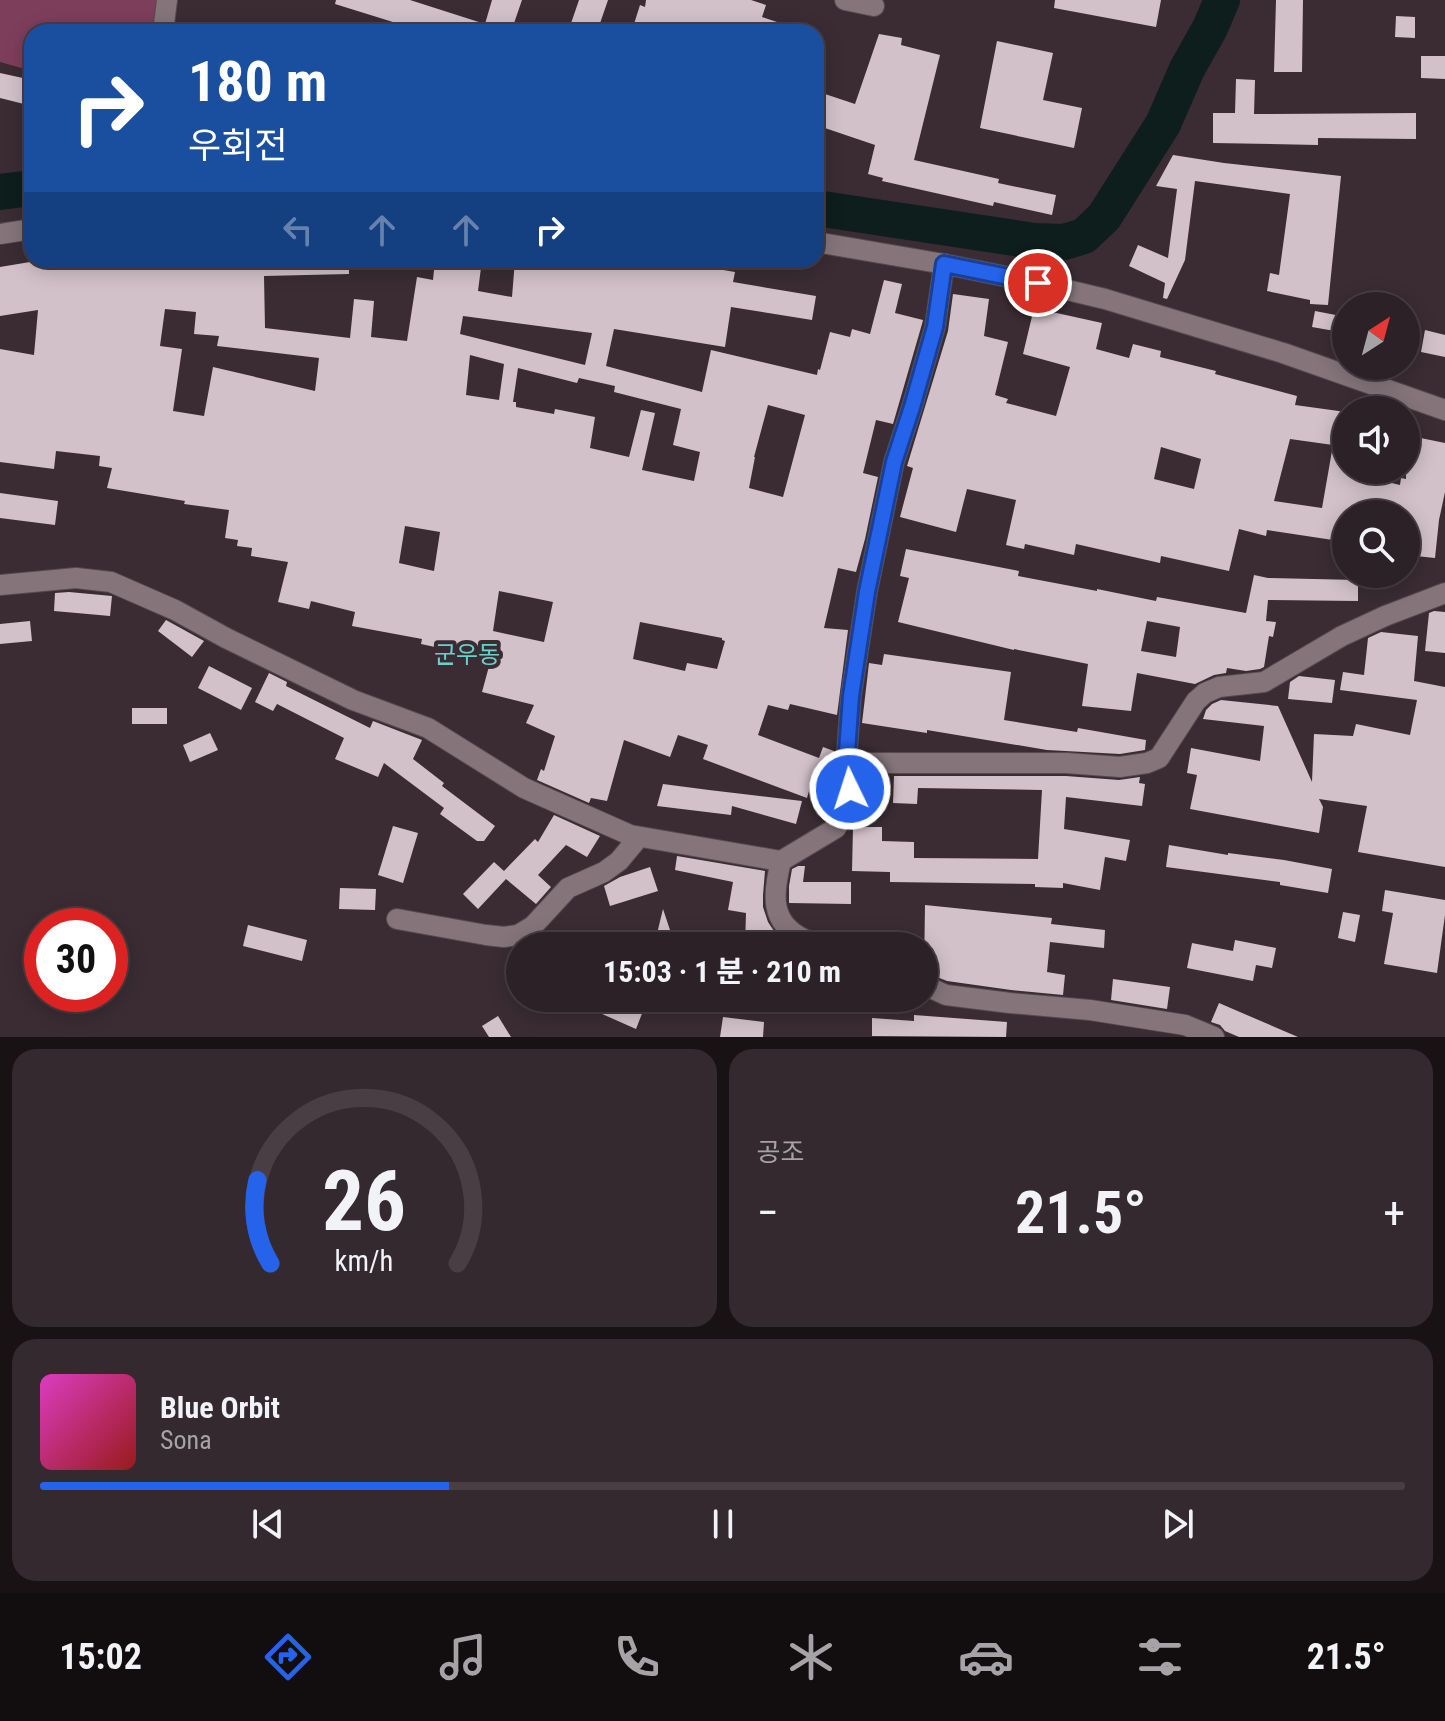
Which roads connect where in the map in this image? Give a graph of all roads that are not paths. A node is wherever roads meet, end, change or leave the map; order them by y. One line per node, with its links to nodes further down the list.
1 (167, 0): 4 (street)
2 (845, 0): 3 (street)
3 (874, 6)
4 (164, 24)
5 (24, 230): 6 (street)
6 (0, 234)
7 (824, 243): 8 (street)
8 (944, 264): 9 (street); 12 (street)
9 (1445, 410)
10 (0, 585): 13 (street)
11 (1445, 593): 12 (street)
12 (850, 763): 14 (street)
13 (639, 837): 14 (street); 15 (street)
14 (781, 861): 16 (street)
15 (397, 919)
16 (793, 932)
17 (938, 991): 18 (street)
18 (1214, 1037)

